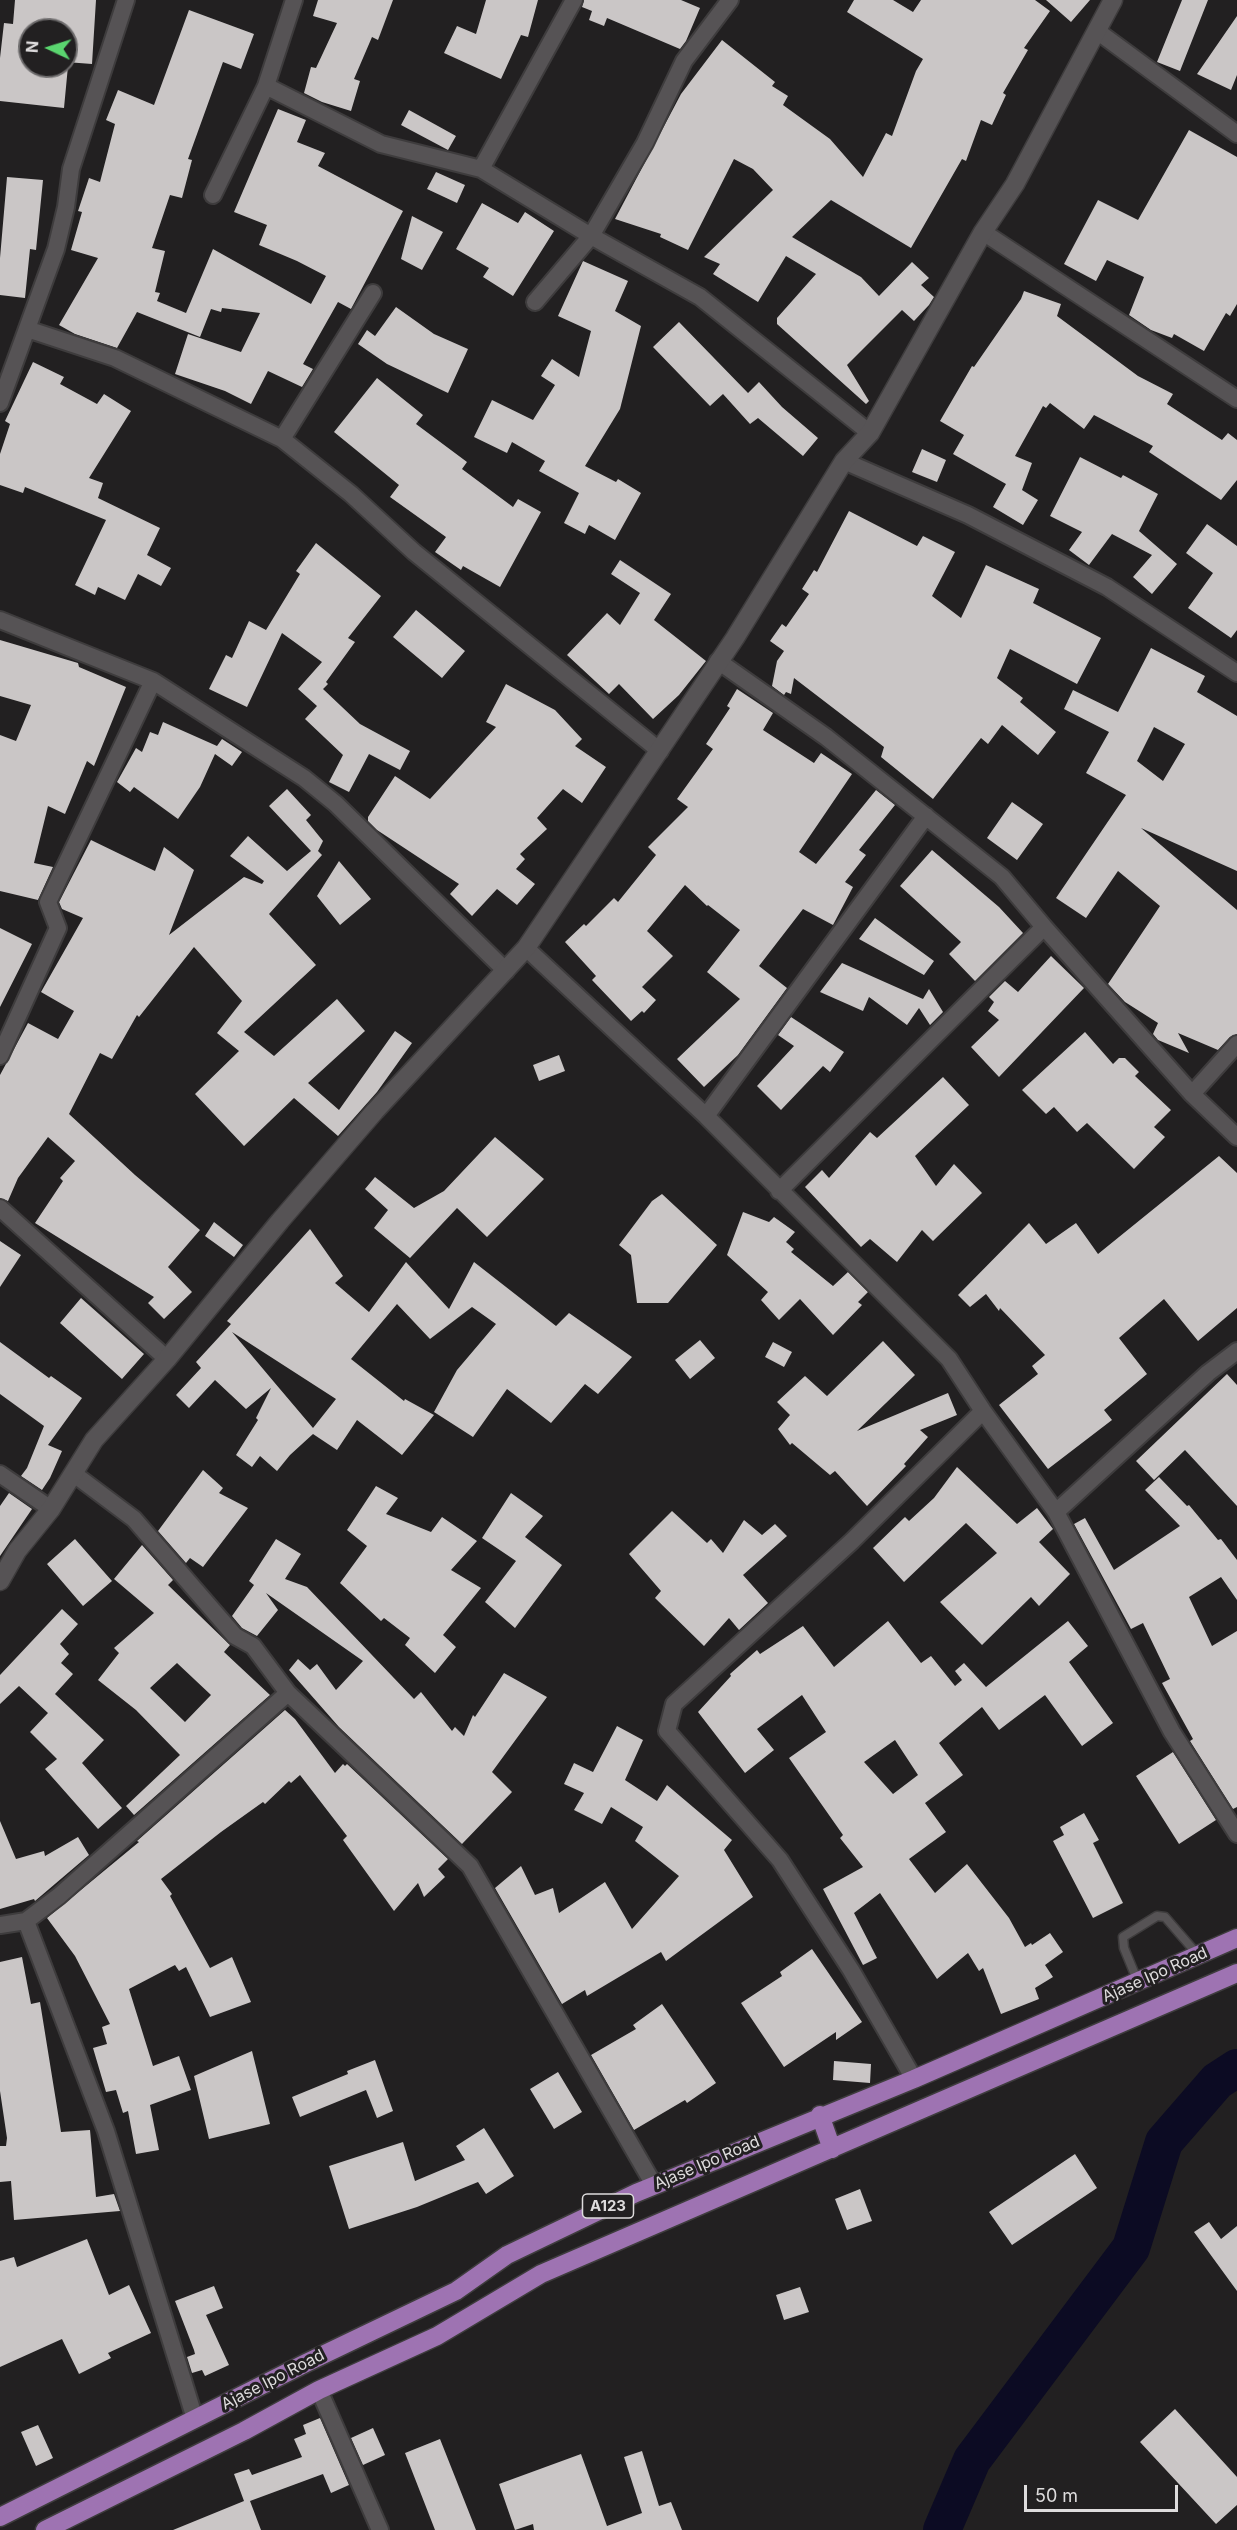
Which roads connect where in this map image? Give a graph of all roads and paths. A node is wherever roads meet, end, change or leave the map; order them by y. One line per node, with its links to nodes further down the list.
1 (126, 0): 15 (street)
2 (294, 0): 7 (street)
3 (573, 0): 9 (street)
4 (730, 0): 12 (street)
5 (1113, 0): 6 (street)
6 (1097, 31): 8 (street); 11 (street)
7 (266, 86): 9 (street); 10 (street)
8 (1237, 134)
9 (481, 169): 12 (street)
10 (213, 195)
11 (983, 232): 16 (street); 18 (street)
12 (591, 236): 14 (street); 18 (street)
13 (373, 293): 19 (street)
14 (535, 302)
15 (27, 328): 17 (street); 19 (street)
16 (1237, 399)
17 (0, 403)
18 (870, 433): 20 (street)
19 (282, 439): 25 (street)
20 (844, 461): 22 (street); 23 (street)
21 (0, 620): 24 (street)
22 (718, 661): 25 (street); 26 (street)
23 (1237, 673)
24 (153, 681): 29 (street); 31 (street)
25 (660, 751): 28 (street)
26 (926, 816): 27 (street); 33 (street)
27 (1044, 927): 32 (street); 35 (street)
28 (526, 948): 29 (street); 33 (street)
29 (506, 971): 38 (street)
30 (1237, 1044): 32 (street)
31 (0, 1056)
32 (1192, 1094): 34 (street)
33 (706, 1116): 35 (street)
34 (1237, 1137)
35 (779, 1191): 39 (street)
36 (0, 1208): 38 (street)
37 (1237, 1351): 43 (street)
38 (167, 1359): 41 (street)
39 (982, 1411): 43 (street); 53 (street)
40 (0, 1474): 42 (street)
41 (74, 1474): 42 (street); 45 (street)
42 (51, 1509): 44 (street)
43 (1056, 1512): 46 (street)
44 (0, 1581)
45 (288, 1693): 47 (street); 56 (street)
46 (1237, 1834)
47 (26, 1921): 48 (street); 58 (street)
48 (0, 1925)
49 (1237, 1938): 50 (highway, Ajase Ipo Road / A123)
50 (1199, 1956): 52 (highway, Ajase Ipo Road / A123); 52 (lane)
51 (1237, 1973): 55 (highway, Ajase Ipo Road / A123)
52 (1138, 1982): 53 (highway, Ajase Ipo Road / A123)
53 (914, 2079): 54 (highway, Ajase Ipo Road / A123)
54 (820, 2115): 55 (highway); 56 (highway, Ajase Ipo Road / A123)
55 (832, 2149): 57 (highway, Ajase Ipo Road / A123)
56 (654, 2185): 58 (highway, Ajase Ipo Road / A123)
57 (319, 2390): 60 (highway, Ajase Ipo Road / A123); 61 (street)
58 (195, 2420): 59 (highway, Ajase Ipo Road / A123)
59 (0, 2517)
60 (45, 2530)
61 (380, 2530)

